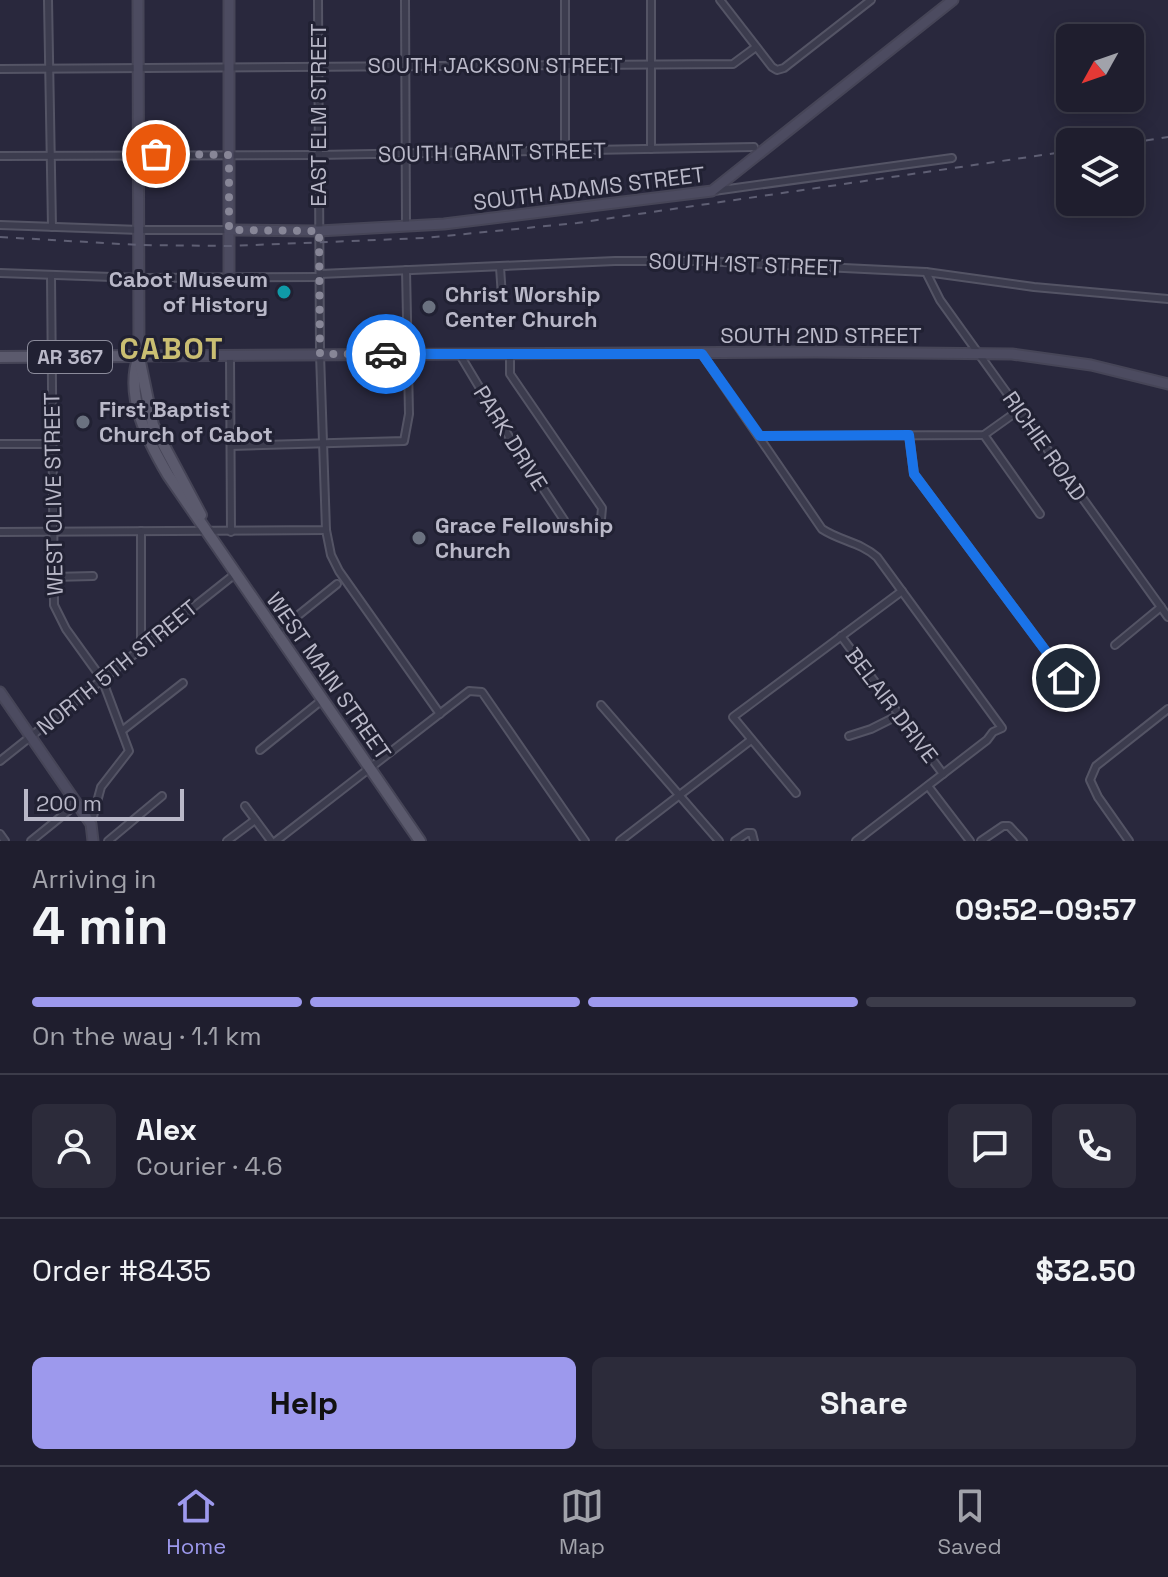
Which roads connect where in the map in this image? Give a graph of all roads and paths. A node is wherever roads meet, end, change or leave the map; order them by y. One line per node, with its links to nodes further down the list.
1 (48, 0): 18 (street)
2 (138, 0): 19 (main road)
3 (229, 0): 15 (main road)
4 (318, 0): 16 (street, EAST ELM STREET)
5 (405, 0): 17 (street)
6 (565, 0): 13 (street)
7 (651, 0): 14 (street)
8 (733, 0): 11 (street)
9 (871, 0): 12 (street)
10 (953, 0): 31 (main road)
11 (722, 3): 12 (street)
12 (756, 47): 14 (street, SOUTH JACKSON STREET)
13 (565, 64): 14 (street, SOUTH JACKSON STREET); 17 (street, SOUTH JACKSON STREET); 23 (street)
14 (651, 64): 22 (street)
15 (228, 66): 16 (street, SOUTH JACKSON STREET); 19 (street, SOUTH JACKSON STREET); 27 (main road)
16 (317, 66): 17 (street, SOUTH JACKSON STREET); 28 (street, EAST ELM STREET)
17 (406, 66): 24 (street)
18 (50, 68): 19 (street, SOUTH JACKSON STREET); 20 (street, SOUTH JACKSON STREET); 26 (street)
19 (139, 68): 25 (main road)
20 (0, 69)
21 (754, 147): 22 (street, SOUTH GRANT STREET)
22 (651, 149): 23 (street, SOUTH GRANT STREET)
23 (565, 150): 24 (street, SOUTH GRANT STREET)
24 (407, 153): 28 (street, SOUTH GRANT STREET); 33 (street)
25 (138, 154): 26 (street, SOUTH GRANT STREET); 27 (street, SOUTH GRANT STREET); 35 (main road)
26 (51, 155): 29 (street, SOUTH GRANT STREET); 34 (street)
27 (229, 155): 28 (street, SOUTH GRANT STREET); 36 (main road)
28 (318, 155): 37 (street, EAST ELM STREET)
29 (0, 156)
30 (952, 158): 31 (street, SOUTH ADAMS STREET)
31 (712, 191): 33 (main road, SOUTH ADAMS STREET)
32 (0, 225): 34 (street)
33 (406, 226): 37 (main road, SOUTH ADAMS STREET)
34 (52, 227): 35 (street)
35 (140, 230): 36 (street); 45 (main road)
36 (229, 230): 37 (main road, SOUTH ADAMS STREET); 44 (main road)
37 (319, 231): 43 (street, EAST ELM STREET)
38 (500, 267): 39 (street, SOUTH 1ST STREET); 40 (street, SOUTH 1ST STREET); 46 (street)
39 (406, 270): 43 (street, SOUTH 1ST STREET); 52 (street)
40 (926, 272): 47 (street, SOUTH 1ST STREET); 48 (street, RICHIE ROAD)
41 (0, 273): 42 (street, SOUTH 1ST STREET)
42 (51, 276): 45 (street, SOUTH 1ST STREET); 57 (street, WEST OLIVE STREET)
43 (320, 276): 44 (street, SOUTH 1ST STREET); 50 (street, EAST ELM STREET)
44 (229, 277): 45 (street, SOUTH 1ST STREET)
45 (140, 278): 55 (main road)
46 (502, 297)
47 (1168, 299)
48 (979, 353): 51 (main road, SOUTH 2ND STREET / AR 367); 58 (main road, SOUTH 2ND STREET / AR 367); 59 (street, RICHIE ROAD)
49 (230, 354): 50 (main road, SOUTH 2ND STREET / AR 367); 55 (main road, AR 367); 66 (street)
50 (320, 354): 52 (main road, SOUTH 2ND STREET / AR 367); 63 (street, EAST ELM STREET)
51 (702, 354): 54 (main road, SOUTH 2ND STREET / AR 367); 62 (street)
52 (407, 355): 53 (main road, SOUTH 2ND STREET / AR 367); 63 (street)
53 (460, 355): 54 (main road, SOUTH 2ND STREET / AR 367); 69 (street, PARK DRIVE)
54 (510, 355): 68 (street)
55 (139, 356): 57 (main road, AR 367); 74 (main road, WEST MAIN STREET)
56 (0, 357): 57 (main road, AR 367)
57 (51, 357): 65 (street, WEST OLIVE STREET)
58 (1168, 384)
59 (1019, 410): 61 (street); 81 (street, RICHIE ROAD)
60 (909, 435): 61 (street); 62 (street); 87 (street)
61 (984, 435): 67 (street)
62 (760, 436): 80 (street)
63 (322, 443): 66 (street); 70 (street, EAST ELM STREET)
64 (0, 444): 65 (street)
65 (52, 444): 71 (street, WEST OLIVE STREET)
66 (231, 446): 75 (street)
67 (1040, 514)
68 (601, 519)
69 (564, 520)
70 (322, 530): 75 (street); 94 (street, EAST ELM STREET)
71 (53, 531): 72 (street); 73 (street); 78 (street, WEST OLIVE STREET)
72 (141, 531): 74 (street); 86 (street)
73 (0, 532)
74 (208, 532): 75 (street); 76 (main road, WEST MAIN STREET)
75 (231, 532)
76 (235, 574): 83 (main road, WEST MAIN STREET); 86 (street, NORTH 5TH STREET)
77 (93, 576): 78 (street)
78 (53, 577): 88 (street, WEST OLIVE STREET)
79 (337, 584): 83 (street)
80 (902, 591): 84 (street); 103 (street)
81 (1161, 607): 82 (street, RICHIE ROAD); 85 (street)
82 (1168, 617)
83 (275, 634): 91 (main road, WEST MAIN STREET)
84 (841, 636): 95 (street, BELAIR DRIVE); 99 (street)
85 (1115, 645)
86 (141, 649): 88 (street, NORTH 5TH STREET)
87 (1066, 678)
88 (102, 679): 96 (street, WEST OLIVE STREET); 98 (street, NORTH 5TH STREET)
89 (183, 683): 96 (street)
90 (0, 692): 98 (main road)
91 (322, 700): 100 (street); 102 (main road, WEST MAIN STREET)
92 (601, 705): 107 (street)
93 (1168, 709): 131 (street)
94 (440, 714): 102 (street); 121 (street)
95 (899, 715): 97 (street); 103 (street, BELAIR DRIVE)
96 (123, 730): 111 (street)
97 (849, 736)
98 (31, 737): 101 (street, NORTH 5TH STREET); 108 (main road)
99 (751, 740): 105 (street); 107 (street)
100 (260, 750)
101 (0, 761)
102 (370, 769): 114 (main road, WEST MAIN STREET); 120 (street)
103 (943, 774): 104 (street)
104 (928, 786): 127 (street); 128 (street, BELAIR DRIVE)
105 (796, 793)
106 (162, 796): 118 (street)
107 (679, 796): 113 (street); 124 (street)
108 (78, 803): 111 (main road); 116 (street)
109 (245, 806): 110 (street)
110 (255, 820): 119 (street); 120 (street)
111 (91, 824): 117 (main road)
112 (0, 834): 115 (street)
113 (629, 834): 122 (street); 123 (street)
114 (416, 840)
115 (5, 841)
116 (31, 841)
117 (93, 841)
118 (108, 841)
119 (227, 841)
120 (273, 841)
121 (585, 841)
122 (620, 841)
123 (635, 841)
124 (719, 841)
125 (735, 841): 126 (street)
126 (754, 841)
127 (856, 841)
128 (970, 841)
129 (981, 841): 130 (street)
130 (1023, 841)
131 (1129, 841)

